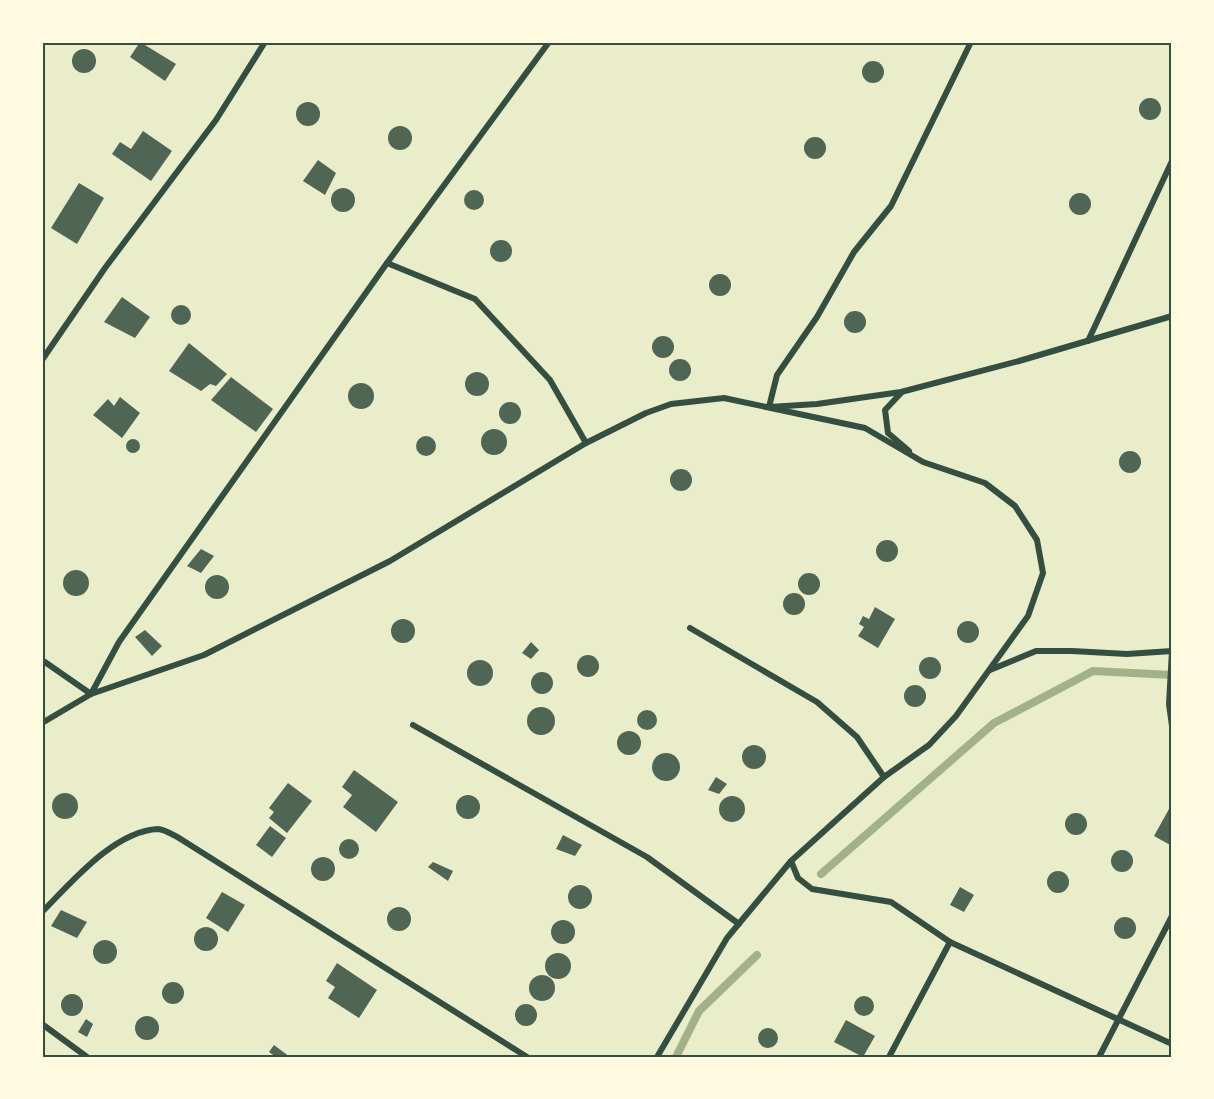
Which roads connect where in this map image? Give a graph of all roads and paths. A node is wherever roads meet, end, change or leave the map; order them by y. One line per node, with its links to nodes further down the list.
1 (265, 42): 8 (street)
2 (549, 42): 5 (street)
3 (971, 42): 10 (street)
4 (1172, 161): 7 (street)
5 (387, 263): 11 (street); 17 (street)
6 (1172, 316): 7 (street)
7 (1088, 341): 9 (street)
8 (42, 360)
9 (901, 392): 10 (street); 12 (street)
10 (770, 407): 11 (street); 12 (street)
11 (586, 443): 17 (street)
12 (922, 462): 16 (street)
13 (690, 628): 21 (street)
14 (1172, 651): 16 (street); 20 (street)
15 (42, 660): 17 (street)
16 (989, 670): 21 (street)
17 (91, 694): 18 (street)
18 (42, 723)
19 (413, 724): 25 (street)
20 (1172, 726)
21 (884, 777): 22 (street)
22 (791, 861): 25 (street); 26 (street)
23 (42, 912): 31 (street)
24 (1172, 916): 27 (street)
25 (739, 924): 32 (street)
26 (950, 942): 27 (street); 33 (street)
27 (1119, 1018): 29 (street); 34 (street)
28 (42, 1024): 30 (street)
29 (1172, 1044)
30 (87, 1057)
31 (527, 1057)
32 (657, 1057)
33 (889, 1057)
34 (1099, 1057)

